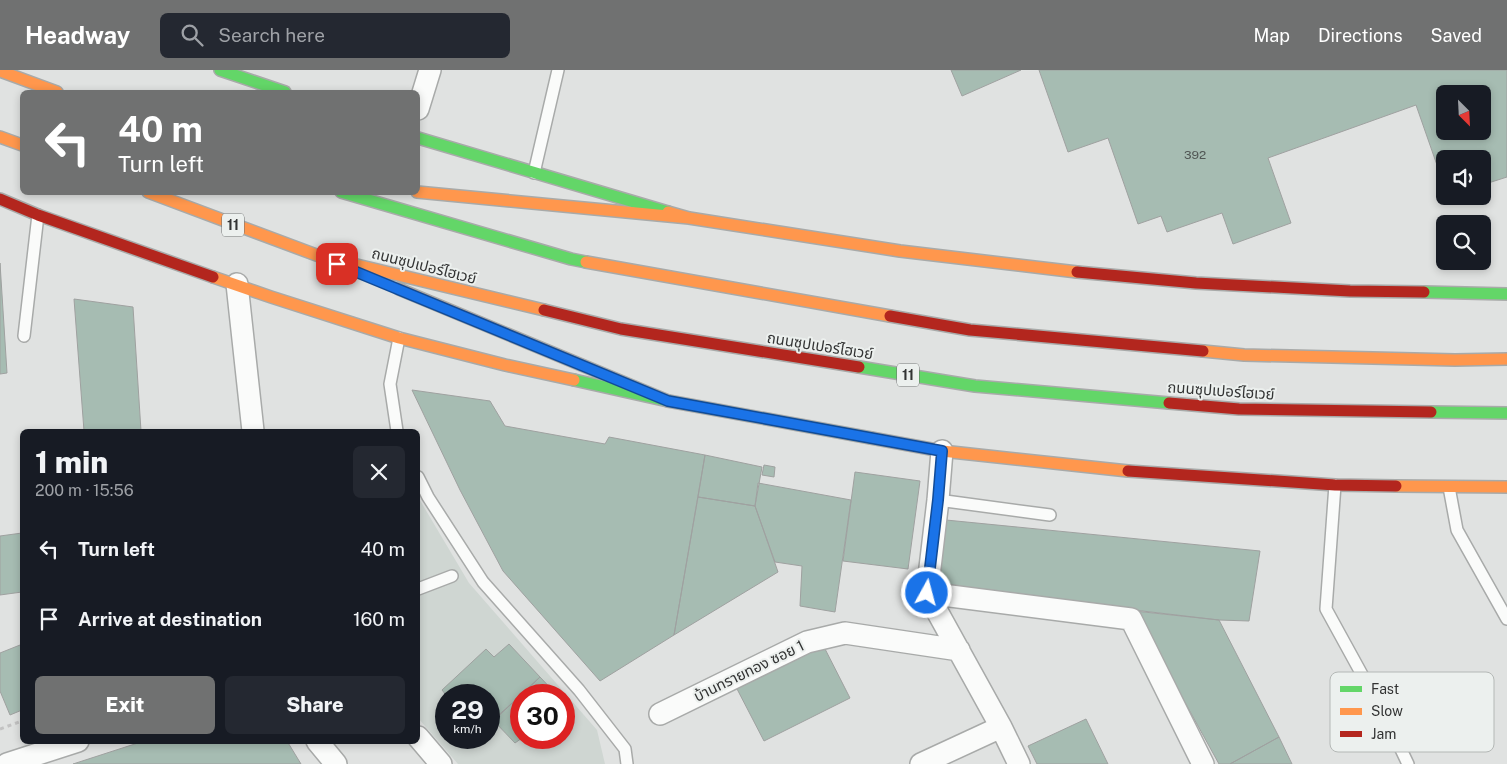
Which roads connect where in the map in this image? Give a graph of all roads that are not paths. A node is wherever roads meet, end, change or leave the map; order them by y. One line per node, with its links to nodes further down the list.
1 (220, 70): 6 (main road)
2 (430, 70): 7 (street)
3 (558, 70): 11 (lane)
4 (0, 71): 5 (main road)
5 (52, 90)
6 (279, 90)
7 (420, 103)
8 (0, 137): 10 (main road)
9 (420, 139): 11 (main road)
10 (20, 144)
11 (534, 173): 17 (main road)
12 (420, 192): 17 (main road)
13 (156, 195): 18 (main road, ถนนซุปเปอร์ไฮเวย์ / 11)
14 (350, 195): 23 (main road)
15 (0, 200): 16 (main road)
16 (38, 215): 19 (main road); 21 (lane)
17 (689, 218): 20 (main road)
18 (319, 256): 24 (main road); 25 (main road, ถนนซุปเปอร์ไฮเวย์ / 11)
19 (237, 284): 22 (main road); 26 (street)
20 (1507, 294)
21 (24, 336)
22 (399, 338): 24 (main road); 27 (lane)
23 (1507, 359)
24 (668, 401): 28 (main road)
25 (1507, 413)
26 (253, 429)
27 (397, 429)
28 (942, 451): 30 (main road); 33 (street)
29 (420, 482): 50 (lane)
30 (1335, 485): 31 (main road); 40 (lane)
31 (1448, 487): 32 (main road); 38 (lane)
32 (1507, 487)
33 (938, 500): 34 (lane); 37 (street)
34 (1050, 515)
35 (452, 576): 36 (lane)
36 (420, 588)
37 (927, 593): 39 (street); 53 (street)
38 (1507, 619)
39 (959, 650): 41 (street, บ้านทรายทอง ซอย 1); 42 (street)
40 (1361, 672)
41 (660, 714)
42 (1001, 727): 51 (street); 52 (street)
43 (420, 740): 47 (street)
44 (69, 744): 48 (street)
45 (319, 744): 49 (street)
46 (1402, 752): 54 (lane)
47 (435, 762)
48 (7, 764)
49 (336, 764)
50 (627, 764)
51 (921, 764)
52 (1019, 764)
53 (1203, 764)
54 (1408, 764)

